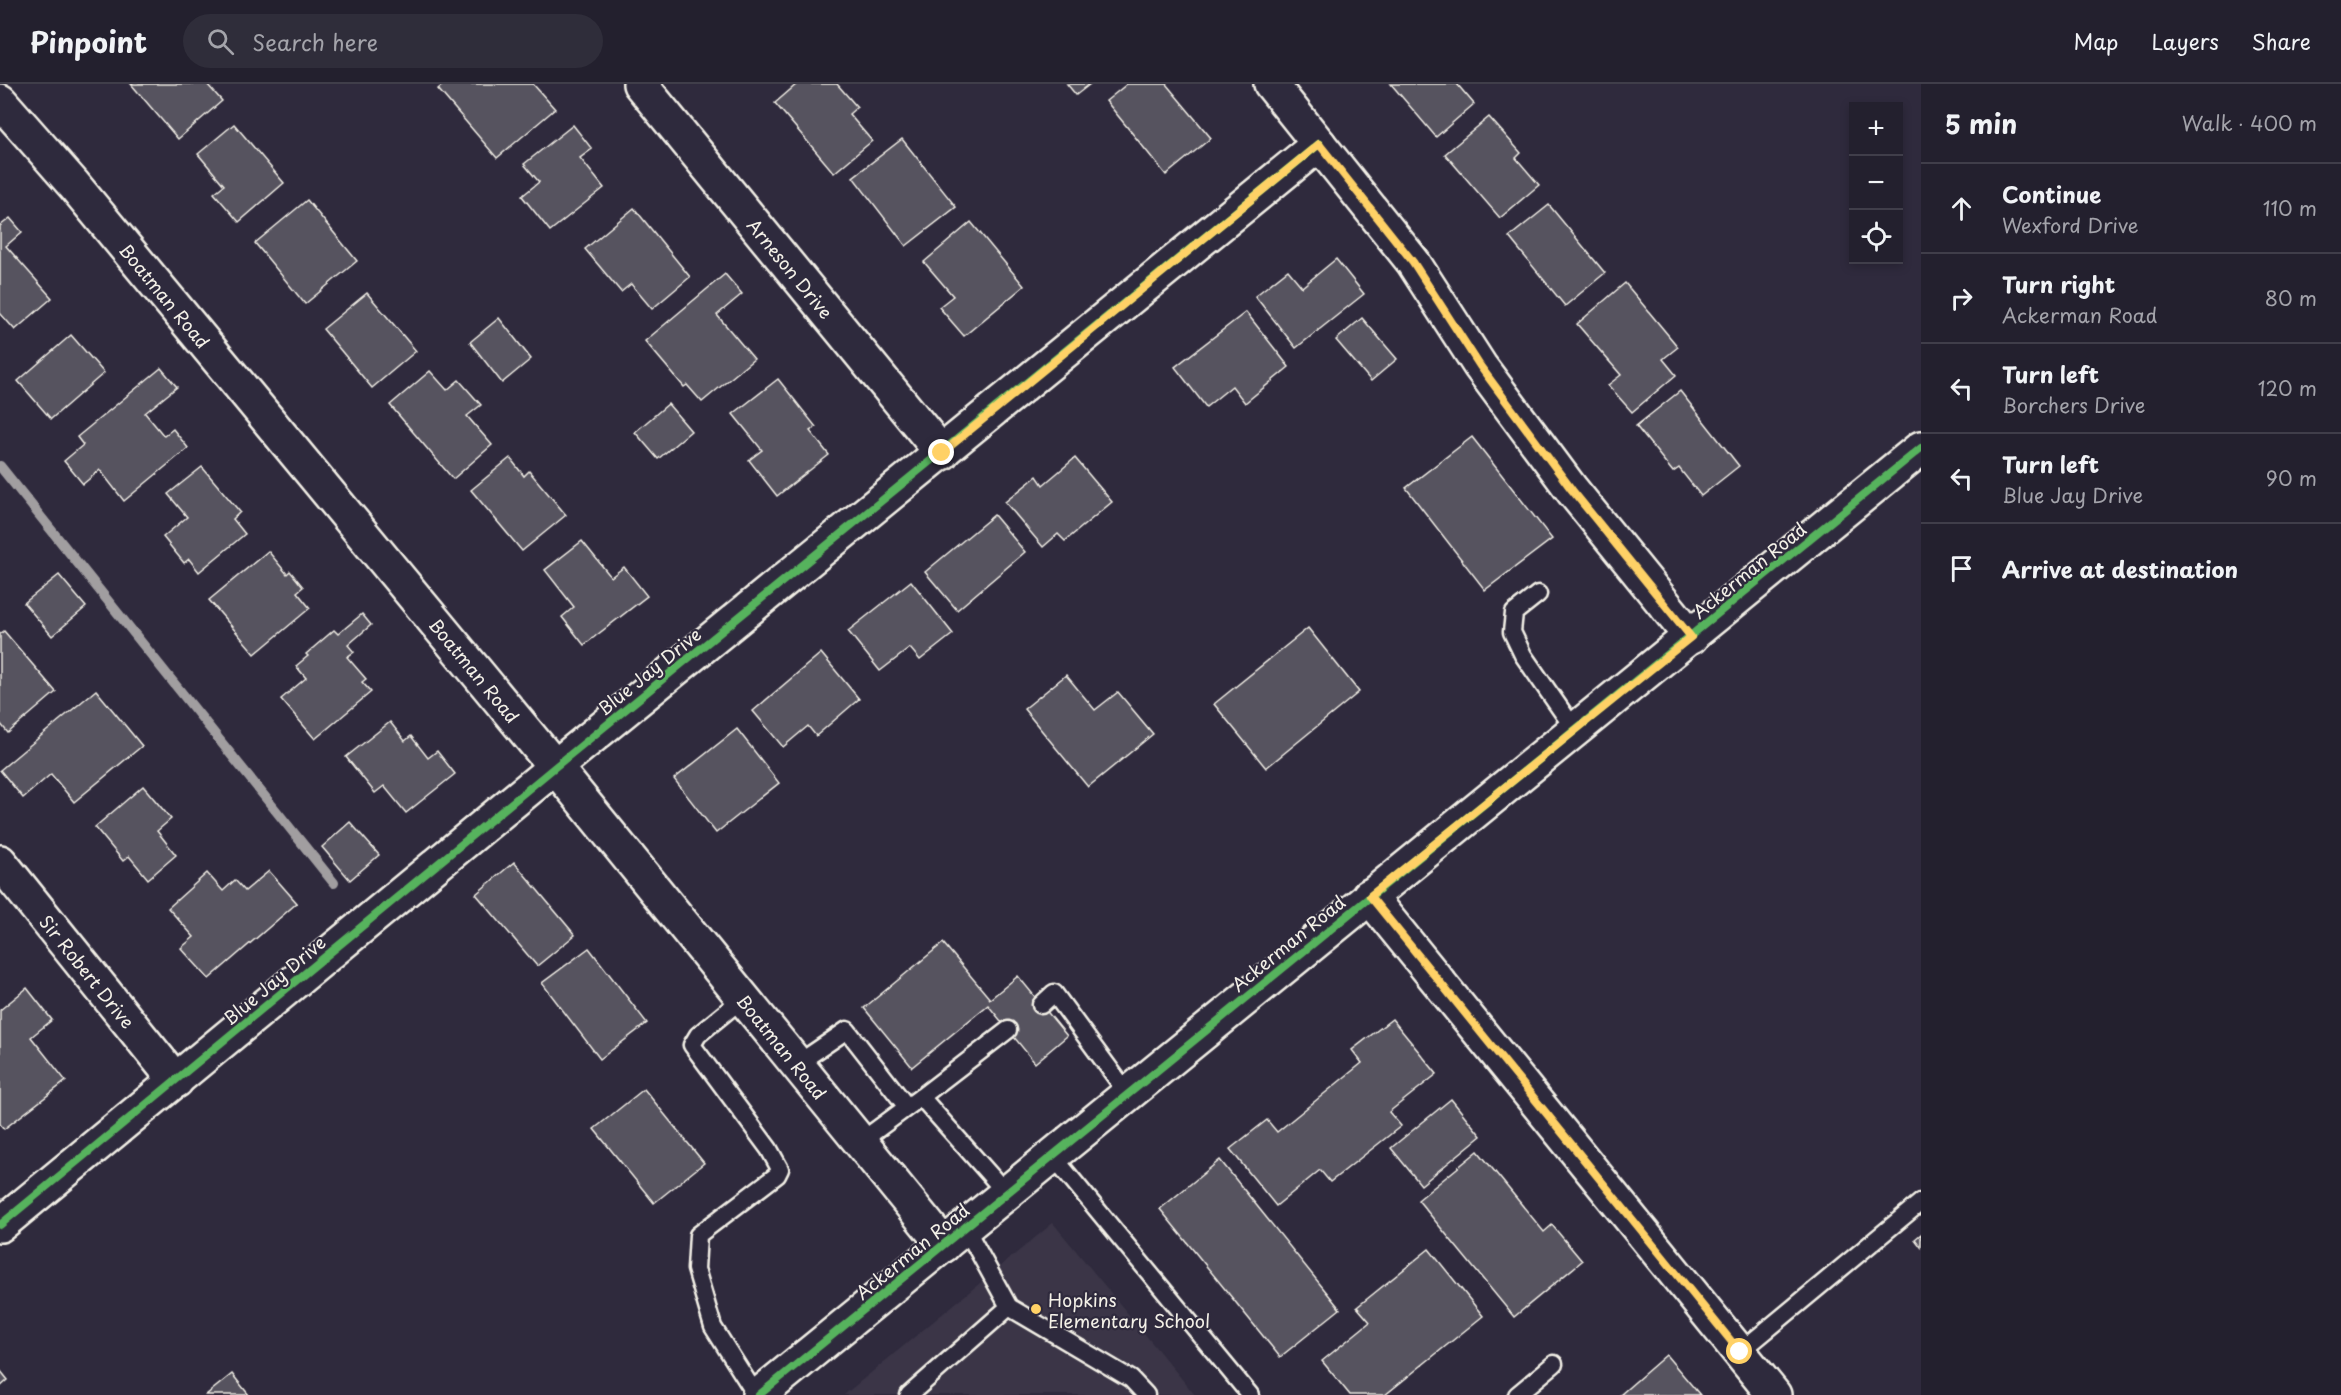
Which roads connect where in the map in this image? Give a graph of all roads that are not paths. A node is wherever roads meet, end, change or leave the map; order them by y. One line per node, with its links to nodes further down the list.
1 (640, 84): 6 (street, Arneson Drive)
2 (1271, 84): 4 (street)
3 (0, 101): 10 (street, Boatman Road)
4 (1319, 144): 6 (street, Blue Jay Drive); 8 (street)
5 (1921, 448): 8 (street, Ackerman Road)
6 (942, 453): 10 (street, Blue Jay Drive)
7 (1538, 594): 9 (lane)
8 (1691, 637): 9 (street, Ackerman Road)
9 (1575, 730): 12 (street, Ackerman Road)
10 (555, 767): 13 (street, Boatman Road); 17 (street, Blue Jay Drive)
11 (0, 862): 17 (street, Sir Robert Drive)
12 (1370, 896): 18 (street, Ackerman Road); 28 (street)
13 (743, 998): 16 (street, Boatman Road); 30 (lane)
14 (1041, 1005): 18 (lane)
15 (1008, 1029): 19 (lane)
16 (797, 1064): 20 (lane); 21 (street, Boatman Road)
17 (176, 1081): 25 (street, Blue Jay Drive)
18 (1128, 1094): 22 (street, Ackerman Road)
19 (921, 1097): 20 (lane); 23 (lane)
20 (907, 1107): 21 (lane)
21 (860, 1142): 26 (street, Boatman Road)
22 (1052, 1155): 23 (street, Ackerman Road); 33 (lane)
23 (1006, 1193): 26 (street, Ackerman Road)
24 (1921, 1202): 28 (lane)
25 (0, 1225)
26 (954, 1236): 27 (lane); 30 (street, Ackerman Road)
27 (1009, 1307): 31 (lane); 32 (lane)
28 (1740, 1352): 35 (street)
29 (1554, 1364): 34 (lane)
30 (757, 1395)
31 (909, 1395)
32 (1146, 1395)
33 (1250, 1395)
34 (1517, 1395)
35 (1774, 1395)

